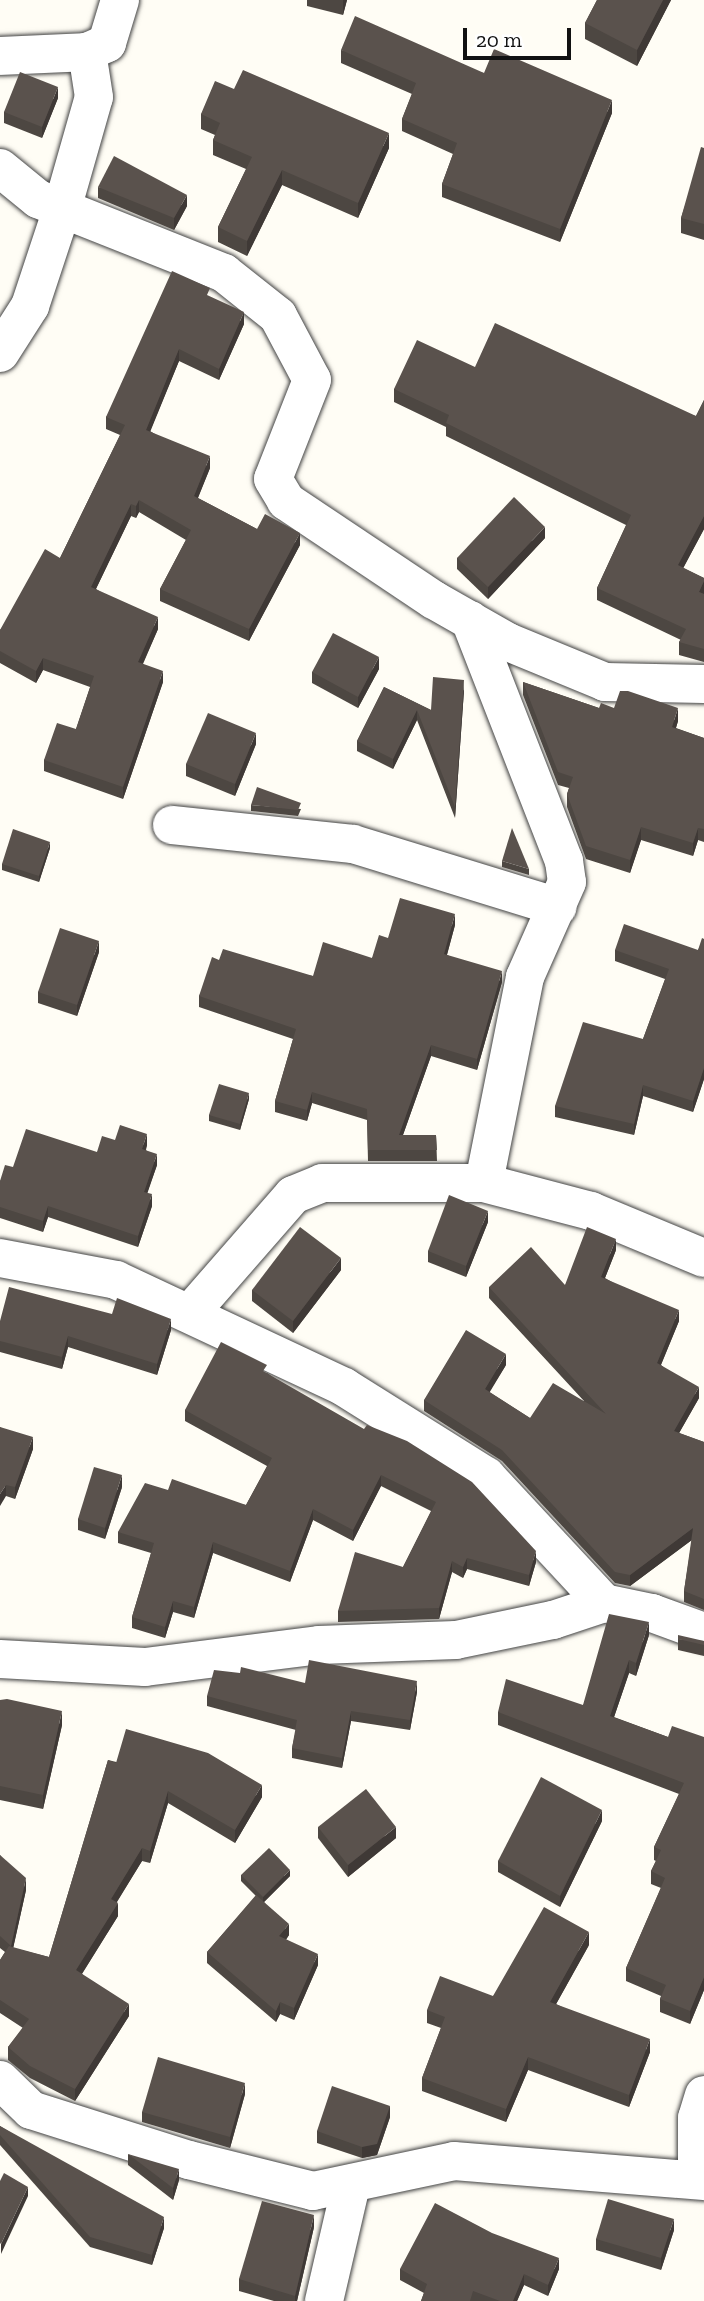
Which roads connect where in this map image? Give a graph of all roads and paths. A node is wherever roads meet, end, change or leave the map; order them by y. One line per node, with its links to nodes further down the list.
1 (120, 0): 2 (street)
2 (87, 52): 3 (street); 5 (street)
3 (0, 56)
4 (0, 168): 5 (street)
5 (62, 209): 6 (street); 7 (street)
6 (0, 353)
7 (470, 621): 8 (street); 10 (street)
8 (704, 684)
9 (172, 825): 10 (street)
10 (558, 907): 11 (street)
11 (484, 1183): 13 (street); 14 (street)
12 (0, 1258): 14 (street)
13 (704, 1258)
14 (191, 1312): 15 (street)
15 (604, 1603): 16 (street); 17 (street)
16 (704, 1632)
17 (0, 1659)
18 (704, 2095): 20 (street)
19 (6, 2100): 21 (street)
20 (701, 2180): 21 (street)
21 (351, 2185): 22 (street)
22 (324, 2301)

